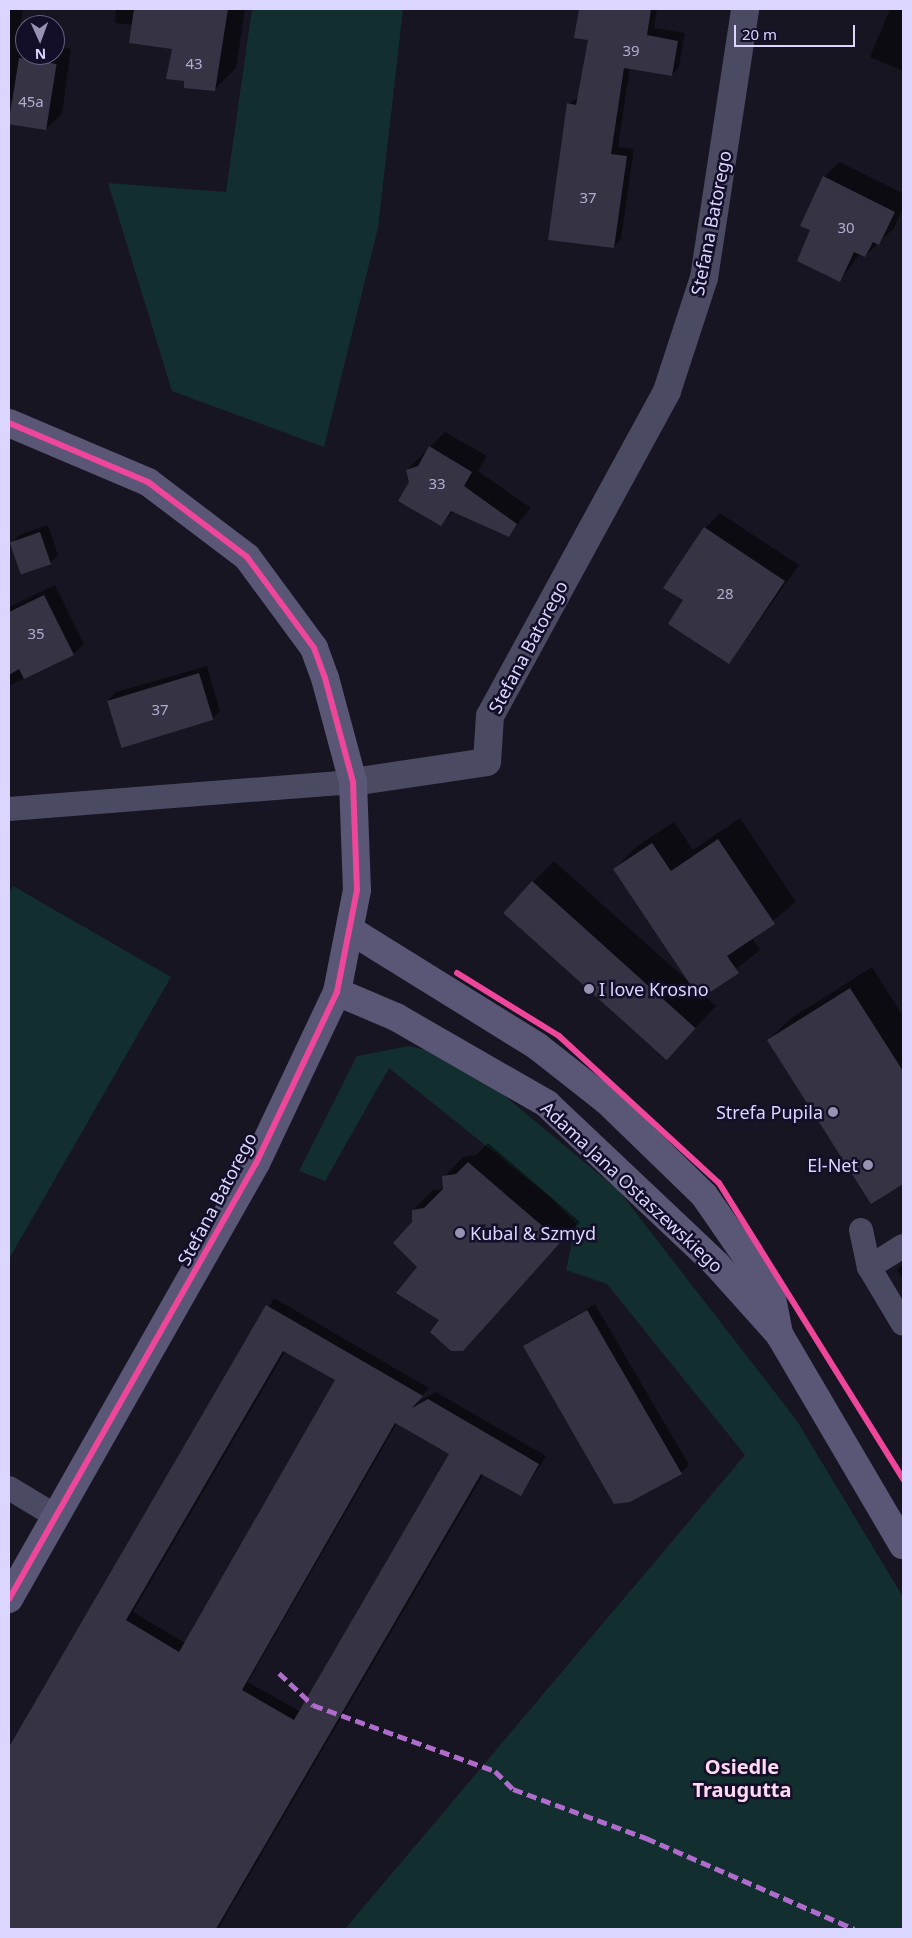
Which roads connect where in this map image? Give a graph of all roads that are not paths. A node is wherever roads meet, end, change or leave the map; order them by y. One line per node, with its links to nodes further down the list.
1 (746, 9): 3 (street, Stefana Batorego)
2 (9, 423): 3 (street)
3 (353, 782): 4 (lane); 5 (street, Stefana Batorego)
4 (9, 809)
5 (350, 930): 6 (street, Stefana Batorego); 11 (street, Adama Jana Ostaszewskiego)
6 (336, 992): 11 (street, Adama Jana Ostaszewskiego); 13 (street, Stefana Batorego)
7 (861, 1230): 9 (lane)
8 (903, 1246): 9 (lane)
9 (869, 1267): 10 (lane)
10 (903, 1324)
11 (779, 1334): 14 (street, Adama Jana Ostaszewskiego)
12 (9, 1488): 13 (lane)
13 (54, 1516): 15 (street, Stefana Batorego)
14 (903, 1545)
15 (9, 1599)

